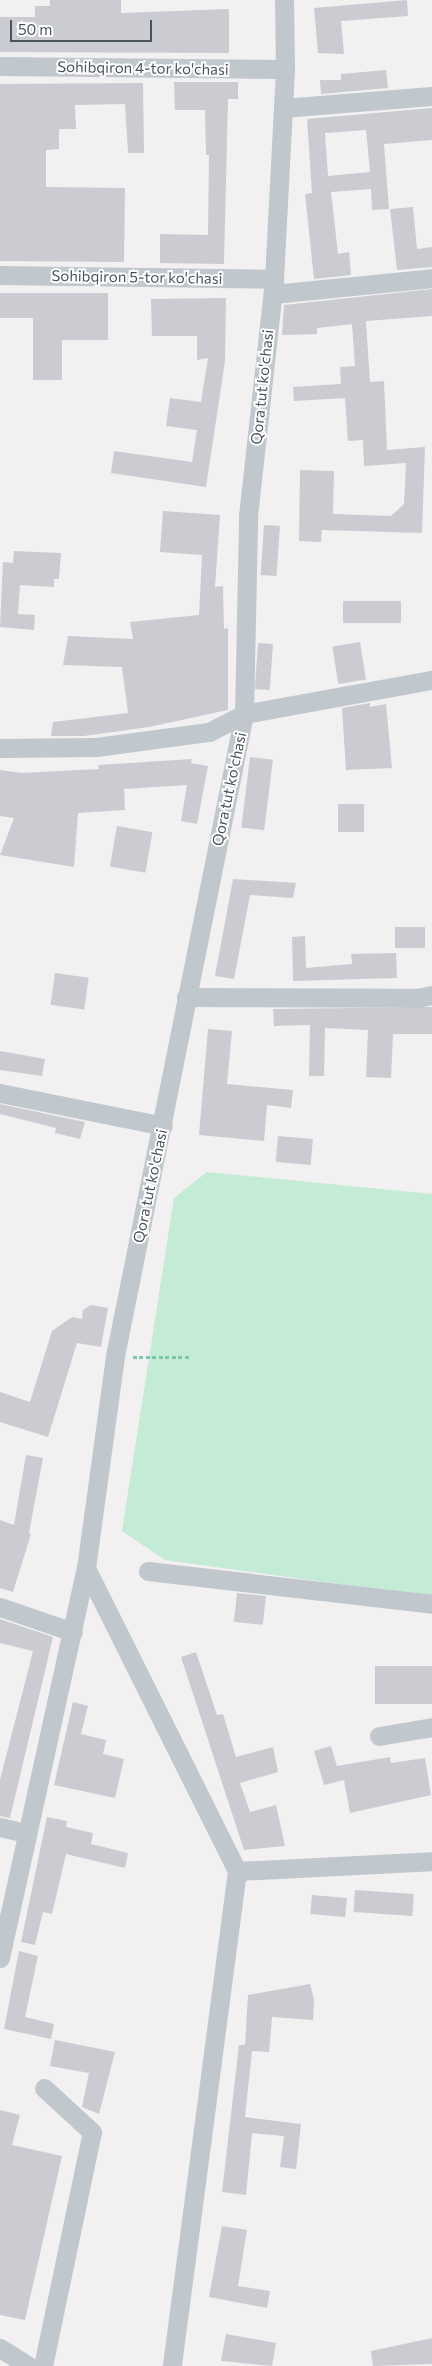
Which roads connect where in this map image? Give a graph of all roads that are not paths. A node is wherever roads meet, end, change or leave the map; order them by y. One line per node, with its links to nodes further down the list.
1 (284, 0): 3 (street, Qora tut ko'chasi)
2 (0, 66): 3 (street, Sohibqiron 4-tor ko'chasi)
3 (285, 69): 5 (street, Qora tut ko'chasi)
4 (432, 96): 5 (street)
5 (283, 108): 8 (street, Qora tut ko'chasi)
6 (0, 275): 8 (street, Sohibqiron 5-tor ko'chasi)
7 (432, 278): 8 (street, Sohibqiron 5-tor ko'chasi)
8 (273, 286): 10 (street, Qora tut ko'chasi)
9 (432, 680): 10 (street)
10 (244, 714): 11 (street); 13 (street, Qora tut ko'chasi)
11 (0, 748)
12 (432, 995): 13 (street)
13 (186, 997): 15 (street, Qora tut ko'chasi)
14 (0, 1093): 15 (street)
15 (163, 1126): 16 (street, Qora tut ko'chasi)
16 (86, 1568): 20 (street, Qora tut ko'chasi); 26 (street)
17 (148, 1571): 18 (street)
18 (432, 1604)
19 (0, 1607): 20 (street)
20 (73, 1632): 24 (street, Qora tut ko'chasi)
21 (432, 1727): 22 (street)
22 (379, 1736)
23 (0, 1827): 24 (street)
24 (27, 1834): 27 (street, Qora tut ko'chasi)
25 (432, 1861): 26 (street)
26 (237, 1871): 32 (street)
27 (0, 1958)
28 (44, 2088): 31 (street)
29 (0, 2348): 30 (street)
30 (29, 2366)
31 (43, 2366)
32 (172, 2366)

